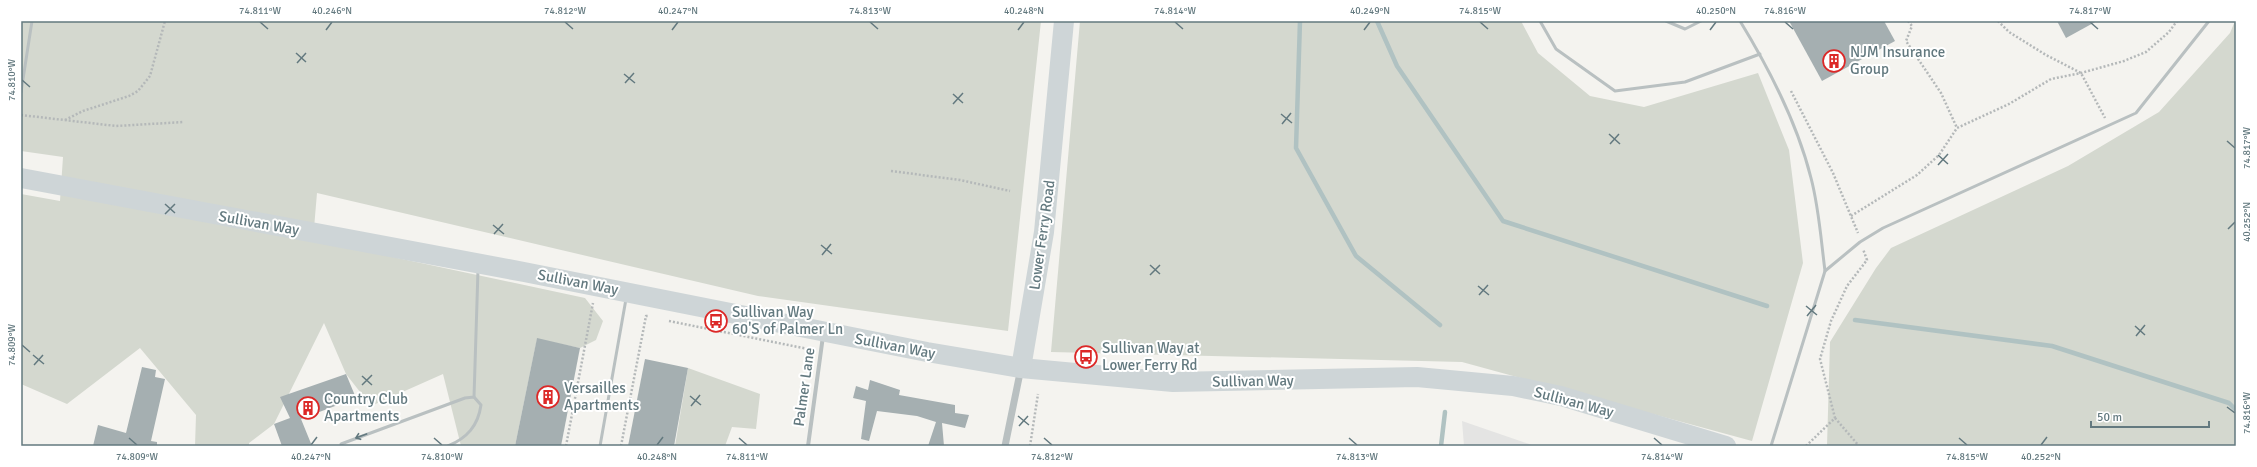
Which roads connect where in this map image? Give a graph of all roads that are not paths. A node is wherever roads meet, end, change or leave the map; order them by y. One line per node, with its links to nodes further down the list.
1 (32, 21): 9 (lane)
2 (1064, 21): 15 (main road, Lower Ferry Road)
3 (1540, 21): 8 (lane)
4 (1666, 21): 5 (lane)
5 (1700, 21)
6 (1740, 21): 8 (lane)
7 (2209, 21): 12 (lane)
8 (1760, 54): 12 (lane)
9 (21, 92)
10 (21, 178): 11 (main road, Sullivan Way)
11 (478, 264): 13 (main road, Sullivan Way); 16 (lane)
12 (1825, 271): 23 (lane)
13 (627, 292): 14 (main road, Sullivan Way); 19 (lane)
14 (824, 332): 15 (main road, Sullivan Way); 20 (street, Palmer Lane)
15 (1021, 368): 21 (street, Lower Ferry Road); 22 (main road, Sullivan Way)
16 (474, 397): 17 (lane, one-way to 17); 18 (lane)
17 (342, 446)
18 (448, 446)
19 (600, 446)
20 (808, 446)
21 (1005, 446)
22 (1726, 446)
23 (1771, 446)

